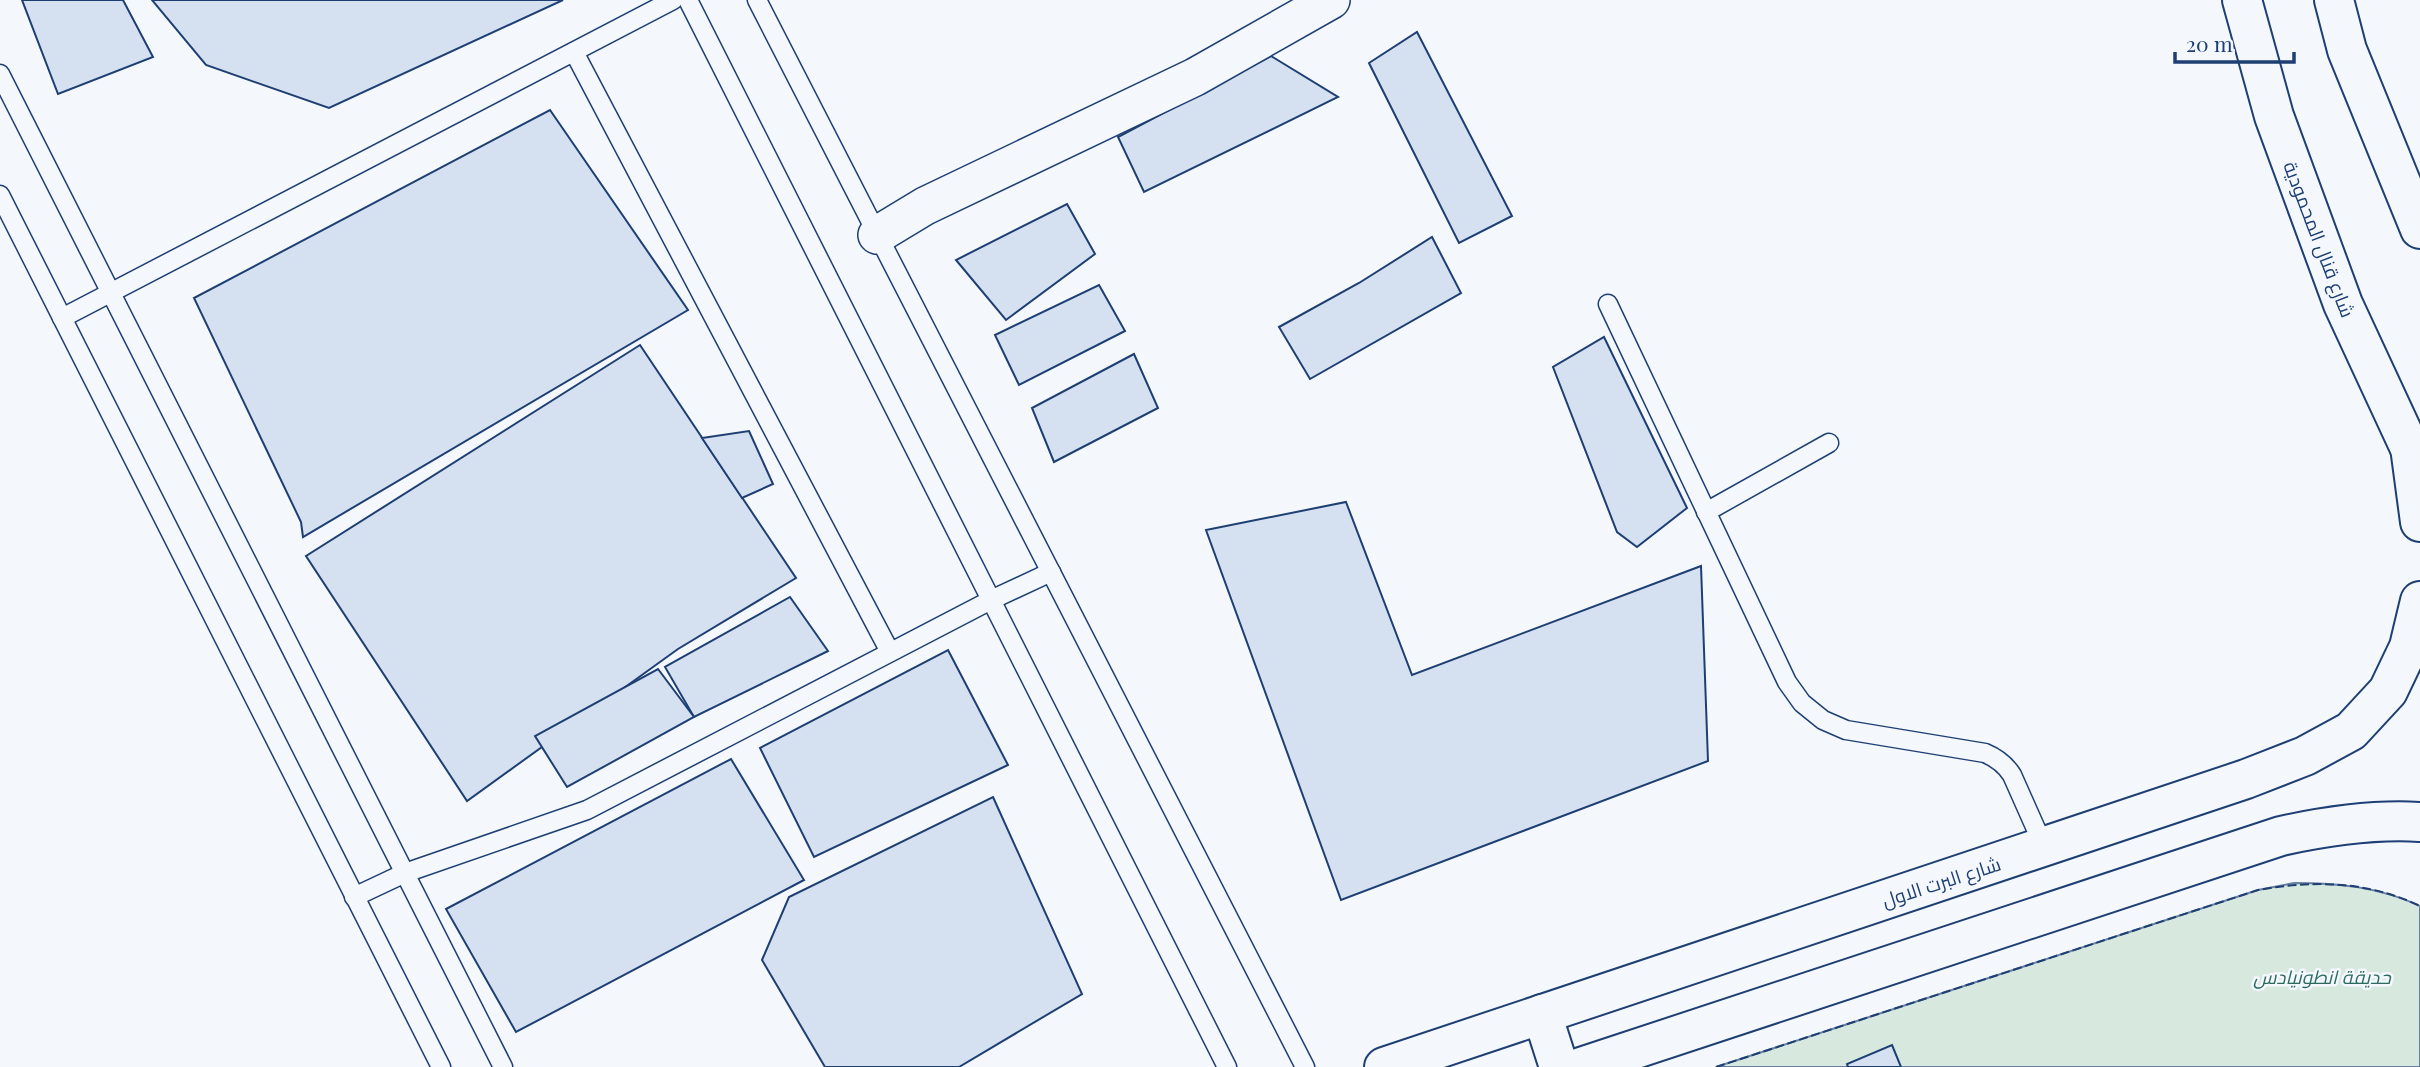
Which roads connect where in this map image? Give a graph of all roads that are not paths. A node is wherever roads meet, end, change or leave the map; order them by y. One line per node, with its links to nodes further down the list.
1 (673, 0): 7 (lane)
2 (688, 0): 20 (lane)
3 (757, 0): 11 (lane)
4 (1331, 0): 11 (street)
5 (2242, 0): 16 (main road, شارع قنال المحمودية)
6 (2334, 0): 10 (main road)
7 (574, 51): 12 (lane); 22 (lane)
8 (0, 74): 12 (lane)
9 (0, 195): 14 (lane)
10 (2420, 229)
11 (877, 235): 19 (lane)
12 (111, 293): 14 (lane); 25 (lane)
13 (1608, 304): 17 (lane)
14 (62, 318): 26 (lane)
15 (1829, 443): 17 (lane)
16 (2415, 458): 18 (main road)
17 (1706, 512): 24 (lane)
18 (2420, 522)
19 (1051, 572): 20 (lane); 31 (lane)
20 (991, 600): 22 (lane); 30 (lane)
21 (2420, 601): 24 (main road, شارع البرت الاول)
22 (890, 652): 25 (lane)
23 (2420, 822): 34 (main road)
24 (2045, 847): 27 (main road, شارع البرت الاول)
25 (405, 873): 26 (lane); 29 (lane)
26 (355, 897): 28 (lane)
27 (1542, 1014): 32 (main road, شارع البرت الاول); 33 (main road)
28 (440, 1067)
29 (503, 1067)
30 (1227, 1067)
31 (1306, 1067)
32 (1384, 1067)
33 (1559, 1067)
34 (1581, 1067)

